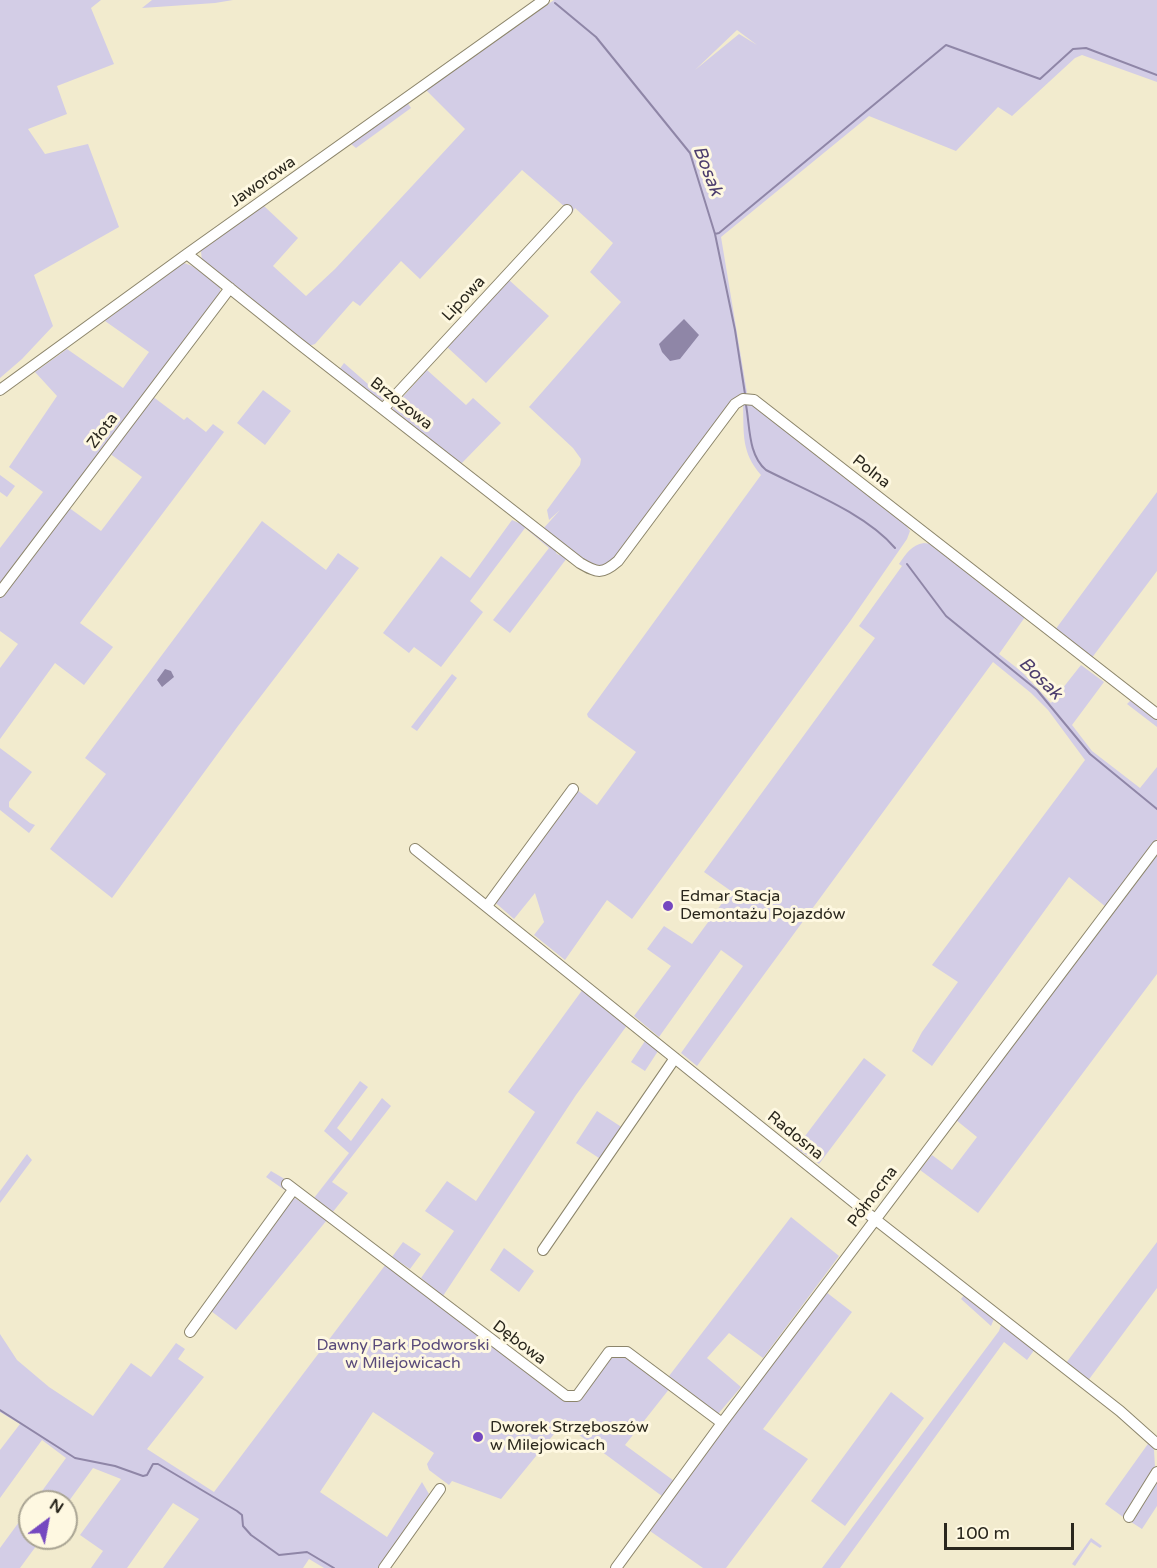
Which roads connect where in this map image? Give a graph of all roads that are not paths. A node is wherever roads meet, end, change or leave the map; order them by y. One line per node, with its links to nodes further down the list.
1 (544, 0): 3 (street, Jaworowa)
2 (567, 210): 6 (street, Lipowa)
3 (188, 254): 4 (street, Brzozowa); 5 (street, Jaworowa)
4 (230, 288): 6 (street, Brzozowa); 8 (street, Złota)
5 (0, 390)
6 (383, 409): 7 (street, Brzozowa)
7 (600, 572): 9 (street, Polna)
8 (0, 592)
9 (1157, 714)
10 (573, 789): 13 (street)
11 (1157, 846): 15 (street, Północna)
12 (416, 849): 13 (street, Radosna)
13 (487, 906): 14 (street, Radosna)
14 (675, 1058): 15 (street, Radosna); 16 (street)
15 (876, 1220): 18 (street, Północna); 19 (street, Radosna)
16 (543, 1250)
17 (190, 1332): 18 (street, Dębowa)
18 (722, 1423): 24 (street, Północna)
19 (1157, 1444)
20 (1157, 1472): 22 (street)
21 (440, 1489): 23 (street)
22 (1128, 1517)
23 (384, 1568)
24 (616, 1568)

